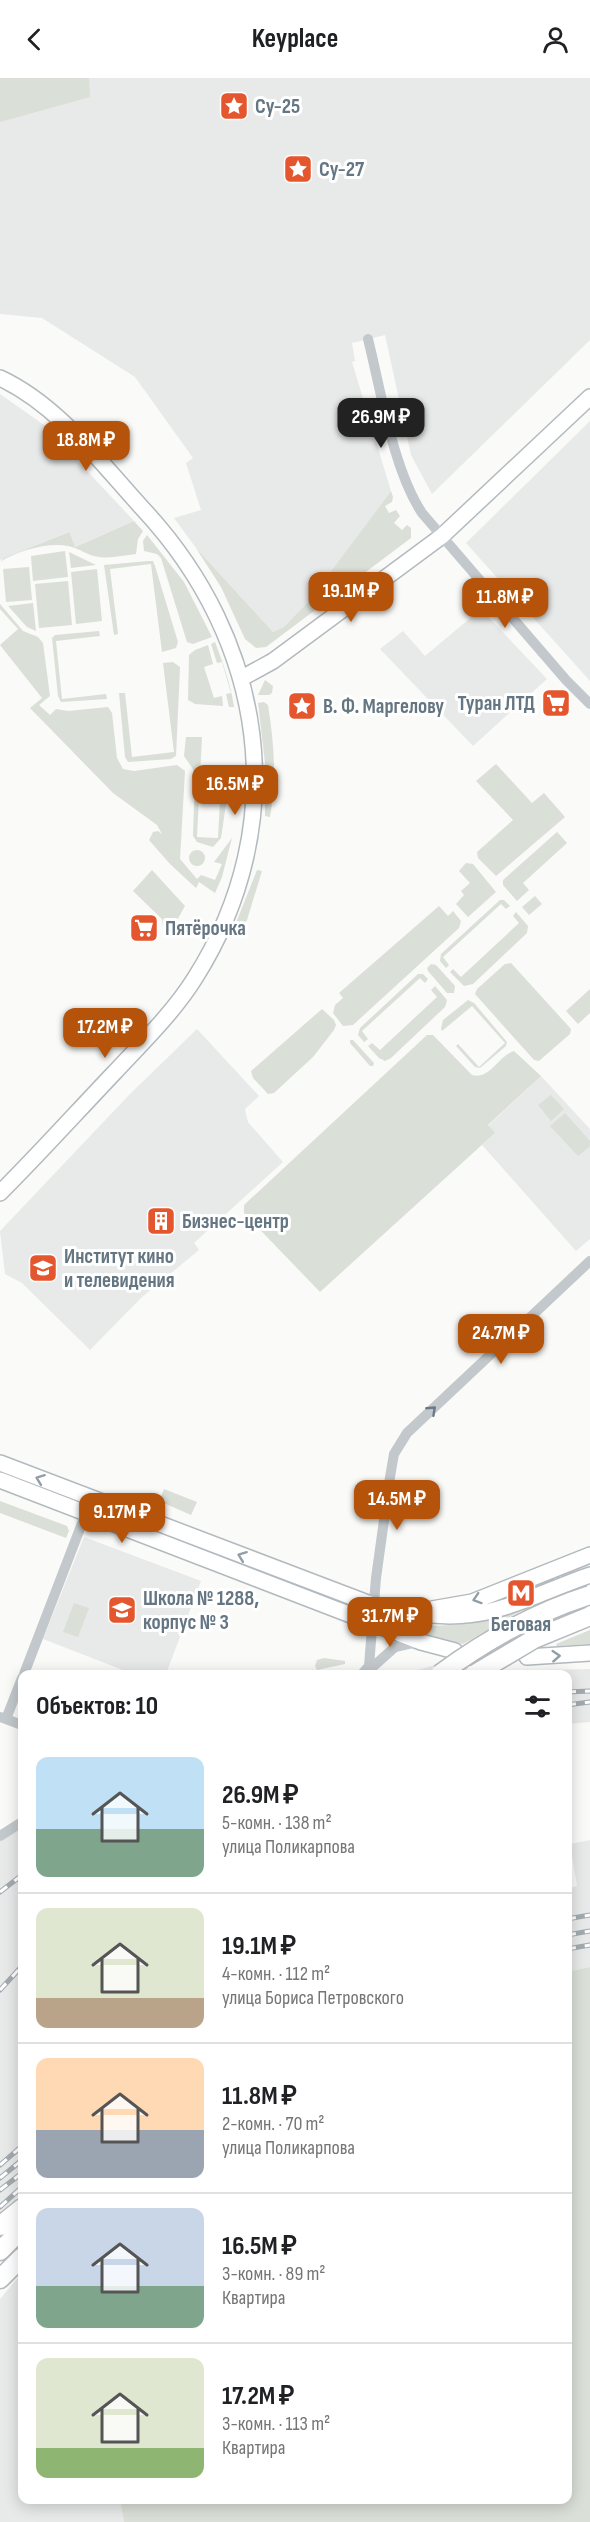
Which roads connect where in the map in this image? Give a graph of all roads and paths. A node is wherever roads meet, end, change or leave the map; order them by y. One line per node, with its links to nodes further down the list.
1 (368, 339): 4 (street)
2 (0, 378): 5 (street)
3 (590, 397): 4 (street)
4 (442, 536): 5 (street); 6 (street)
5 (242, 678): 7 (street)
6 (590, 704)
7 (0, 1193)
8 (590, 1262): 15 (street, one-way to 8)
9 (0, 1463): 15 (street, one-way to 9)
10 (0, 1480): 11 (street)
11 (86, 1513): 17 (street); 22 (street)
12 (590, 1555): 15 (street, one-way to 15)
13 (590, 1575): 15 (street)
14 (590, 1595): 25 (main road, bridge)
15 (373, 1605): 17 (street)
16 (590, 1616): 26 (main road, bridge)
17 (371, 1623): 18 (street); 23 (street)
18 (421, 1642): 19 (street); 24 (street)
19 (455, 1651)
20 (590, 1653): 21 (street, one-way to 20)
21 (527, 1657)
22 (26, 1670)
23 (366, 1670)
24 (370, 1670)
25 (446, 1670)
26 (482, 1670)
27 (18, 1686): 28 (street)
28 (3, 1718): 29 (street)
29 (18, 1724)
30 (18, 1825): 31 (street)
31 (0, 1836)
32 (18, 2211): 33 (main road)
33 (0, 2226)
34 (18, 2233): 35 (main road)
35 (0, 2251)
36 (18, 2261): 37 (main road)
37 (0, 2279)

